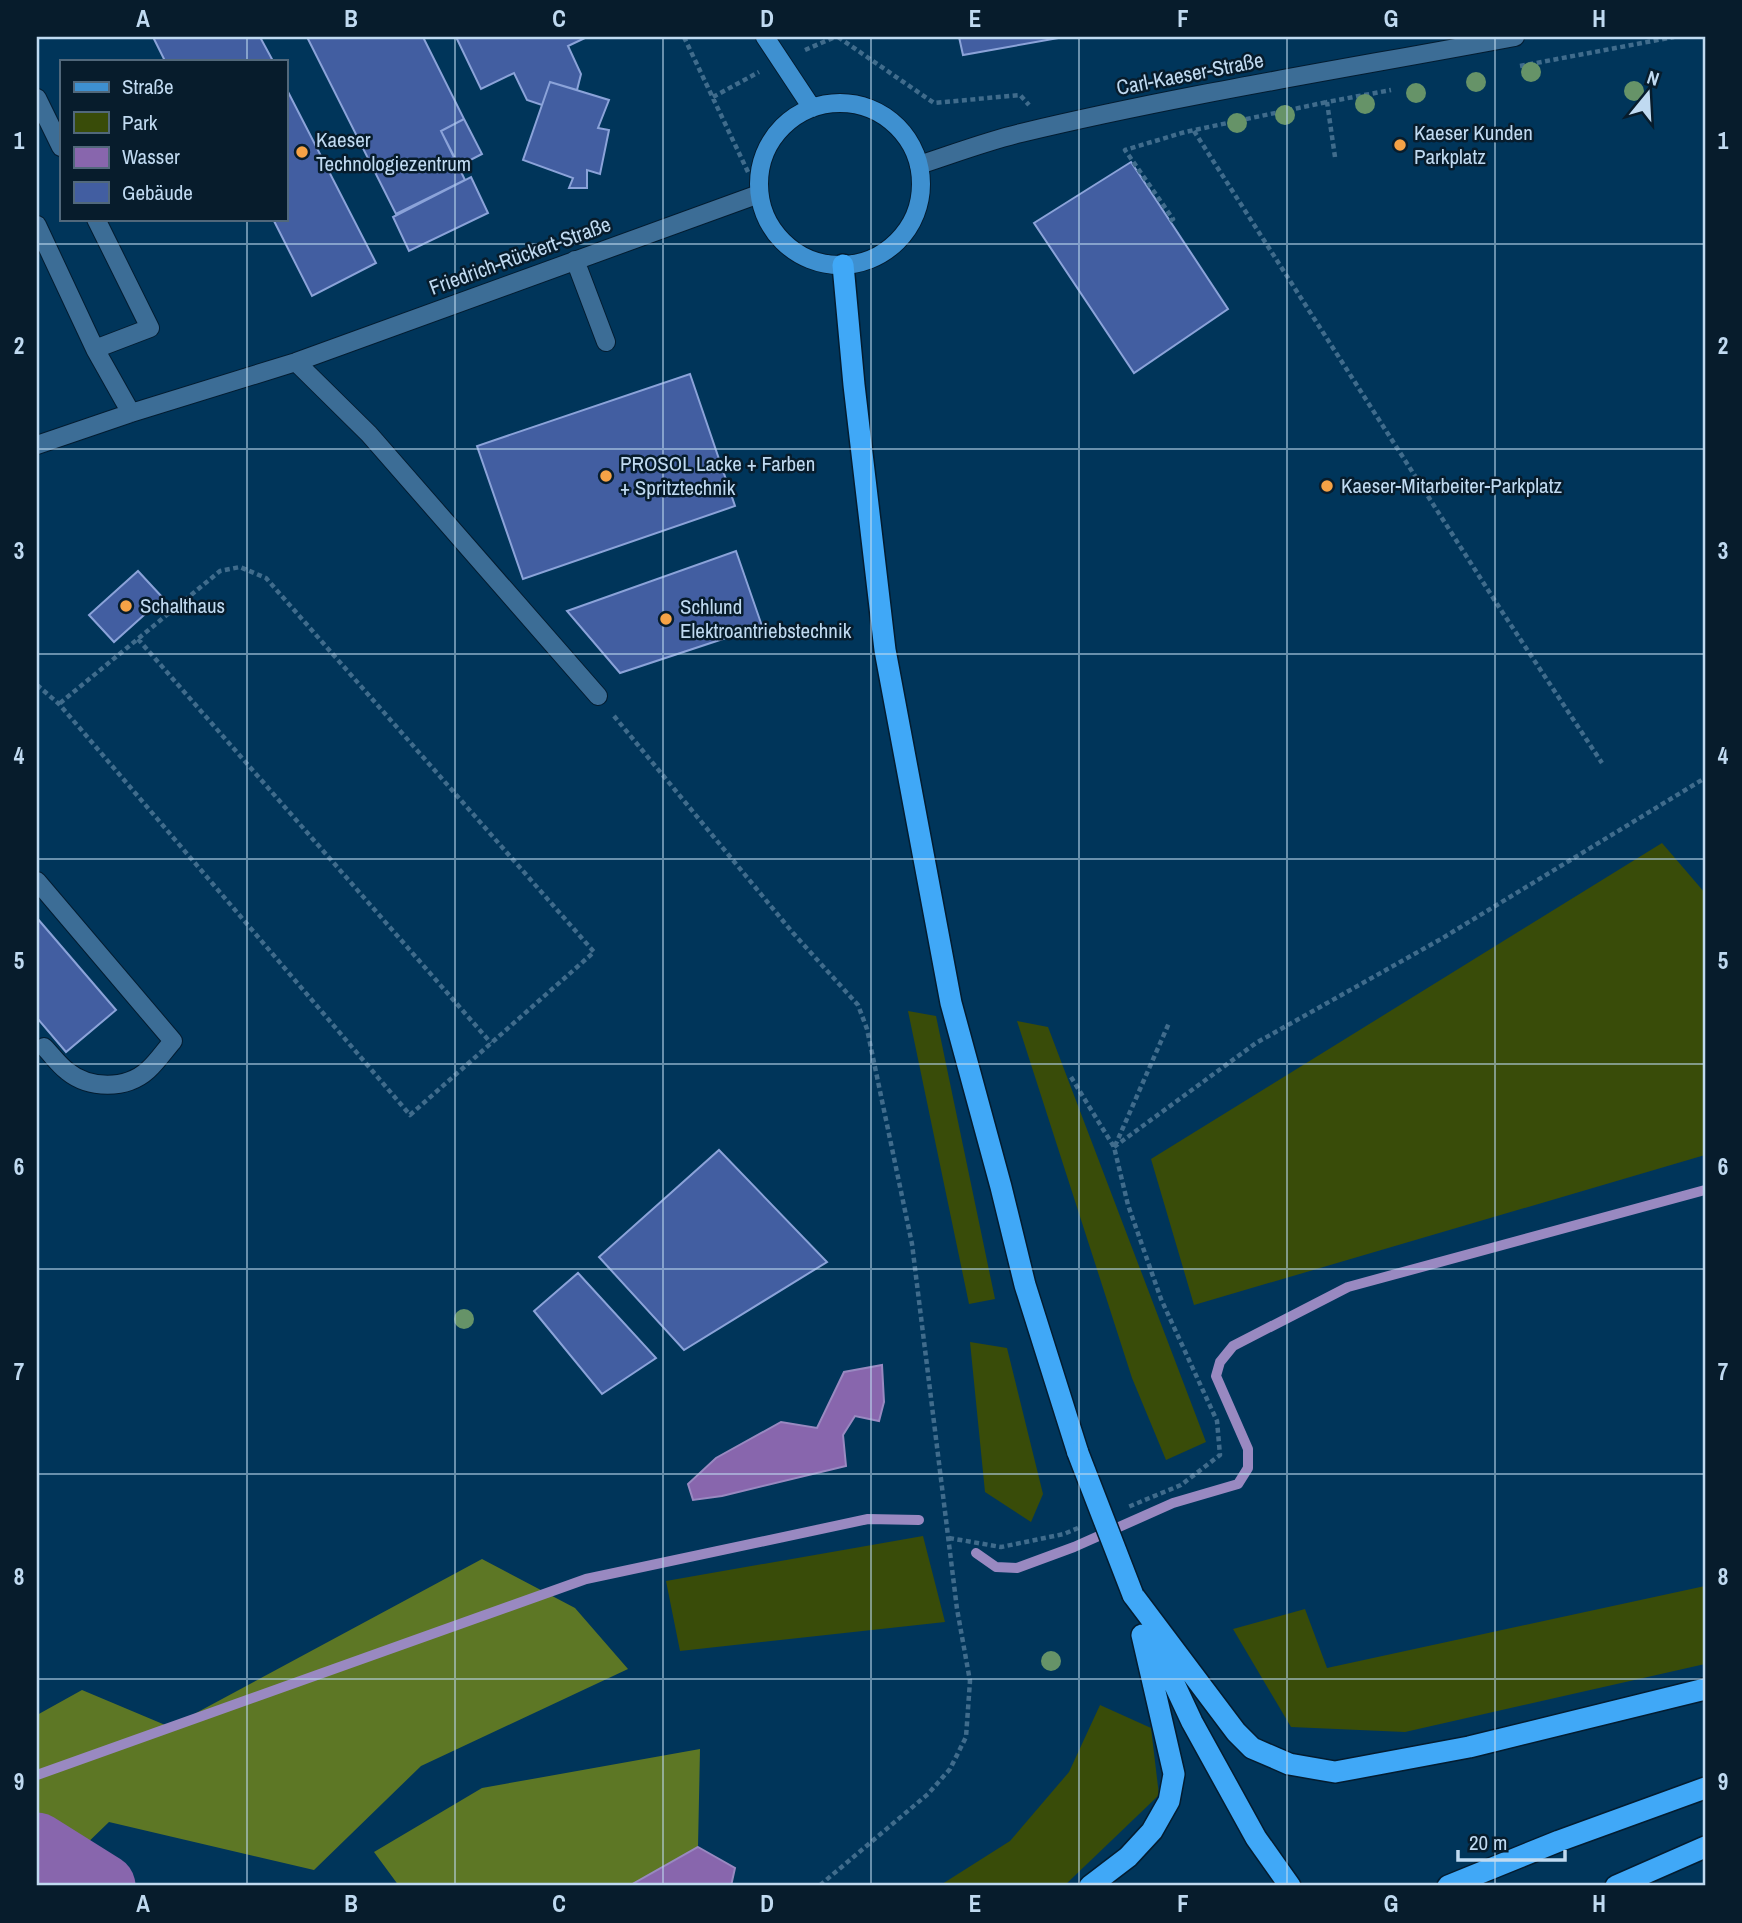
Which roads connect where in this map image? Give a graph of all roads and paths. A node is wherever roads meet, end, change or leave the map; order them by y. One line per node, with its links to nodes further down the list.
1 (684, 37): 17 (path)
2 (765, 37): 11 (main road)
3 (838, 37): 12 (path)
4 (1515, 37): 7 (street, Carl-Kaeser-Straße)
5 (1674, 37): 6 (path)
6 (1513, 67)
7 (1322, 71): 10 (path); 12 (street, Carl-Kaeser-Straße)
8 (1393, 90): 10 (path)
9 (37, 98): 14 (street)
10 (1327, 102): 13 (path); 15 (path)
11 (812, 108): 16 (main road); 17 (main road)
12 (1049, 127): 16 (street, Carl-Kaeser-Straße)
13 (1194, 131): 19 (path); 32 (path)
14 (60, 146)
15 (1335, 157)
16 (919, 165): 22 (main road)
17 (759, 194): 21 (street, Friedrich-Rückert-Straße); 22 (main road)
18 (96, 220): 24 (street)
19 (1170, 221)
20 (37, 225): 24 (street)
21 (575, 260): 23 (street); 25 (street, Friedrich-Rückert-Straße)
22 (844, 265): 43 (highway, bridge)
23 (606, 342)
24 (95, 349): 26 (street)
25 (296, 362): 26 (street, Friedrich-Rückert-Straße); 30 (street)
26 (131, 413): 27 (street, Friedrich-Rückert-Straße)
27 (37, 445)
28 (138, 639): 31 (path); 36 (path); 36 (path)
29 (37, 685): 31 (path)
30 (598, 696): 42 (path)
31 (59, 704): 36 (path)
32 (1602, 763)
33 (1705, 778): 39 (path)
34 (37, 881): 37 (street)
35 (1169, 1023): 39 (path)
36 (491, 1043)
37 (44, 1047)
38 (1071, 1077): 39 (path)
39 (1114, 1147): 40 (path)
40 (1154, 1496)
41 (1084, 1526): 42 (path)
42 (949, 1538): 47 (path)
43 (1133, 1595): 44 (highway); 48 (highway); 49 (highway)
44 (1705, 1689)
45 (1705, 1788): 50 (highway)
46 (1704, 1848): 51 (highway)
47 (819, 1886)
48 (1090, 1886)
49 (1290, 1886)
50 (1448, 1886)
51 (1616, 1886)

